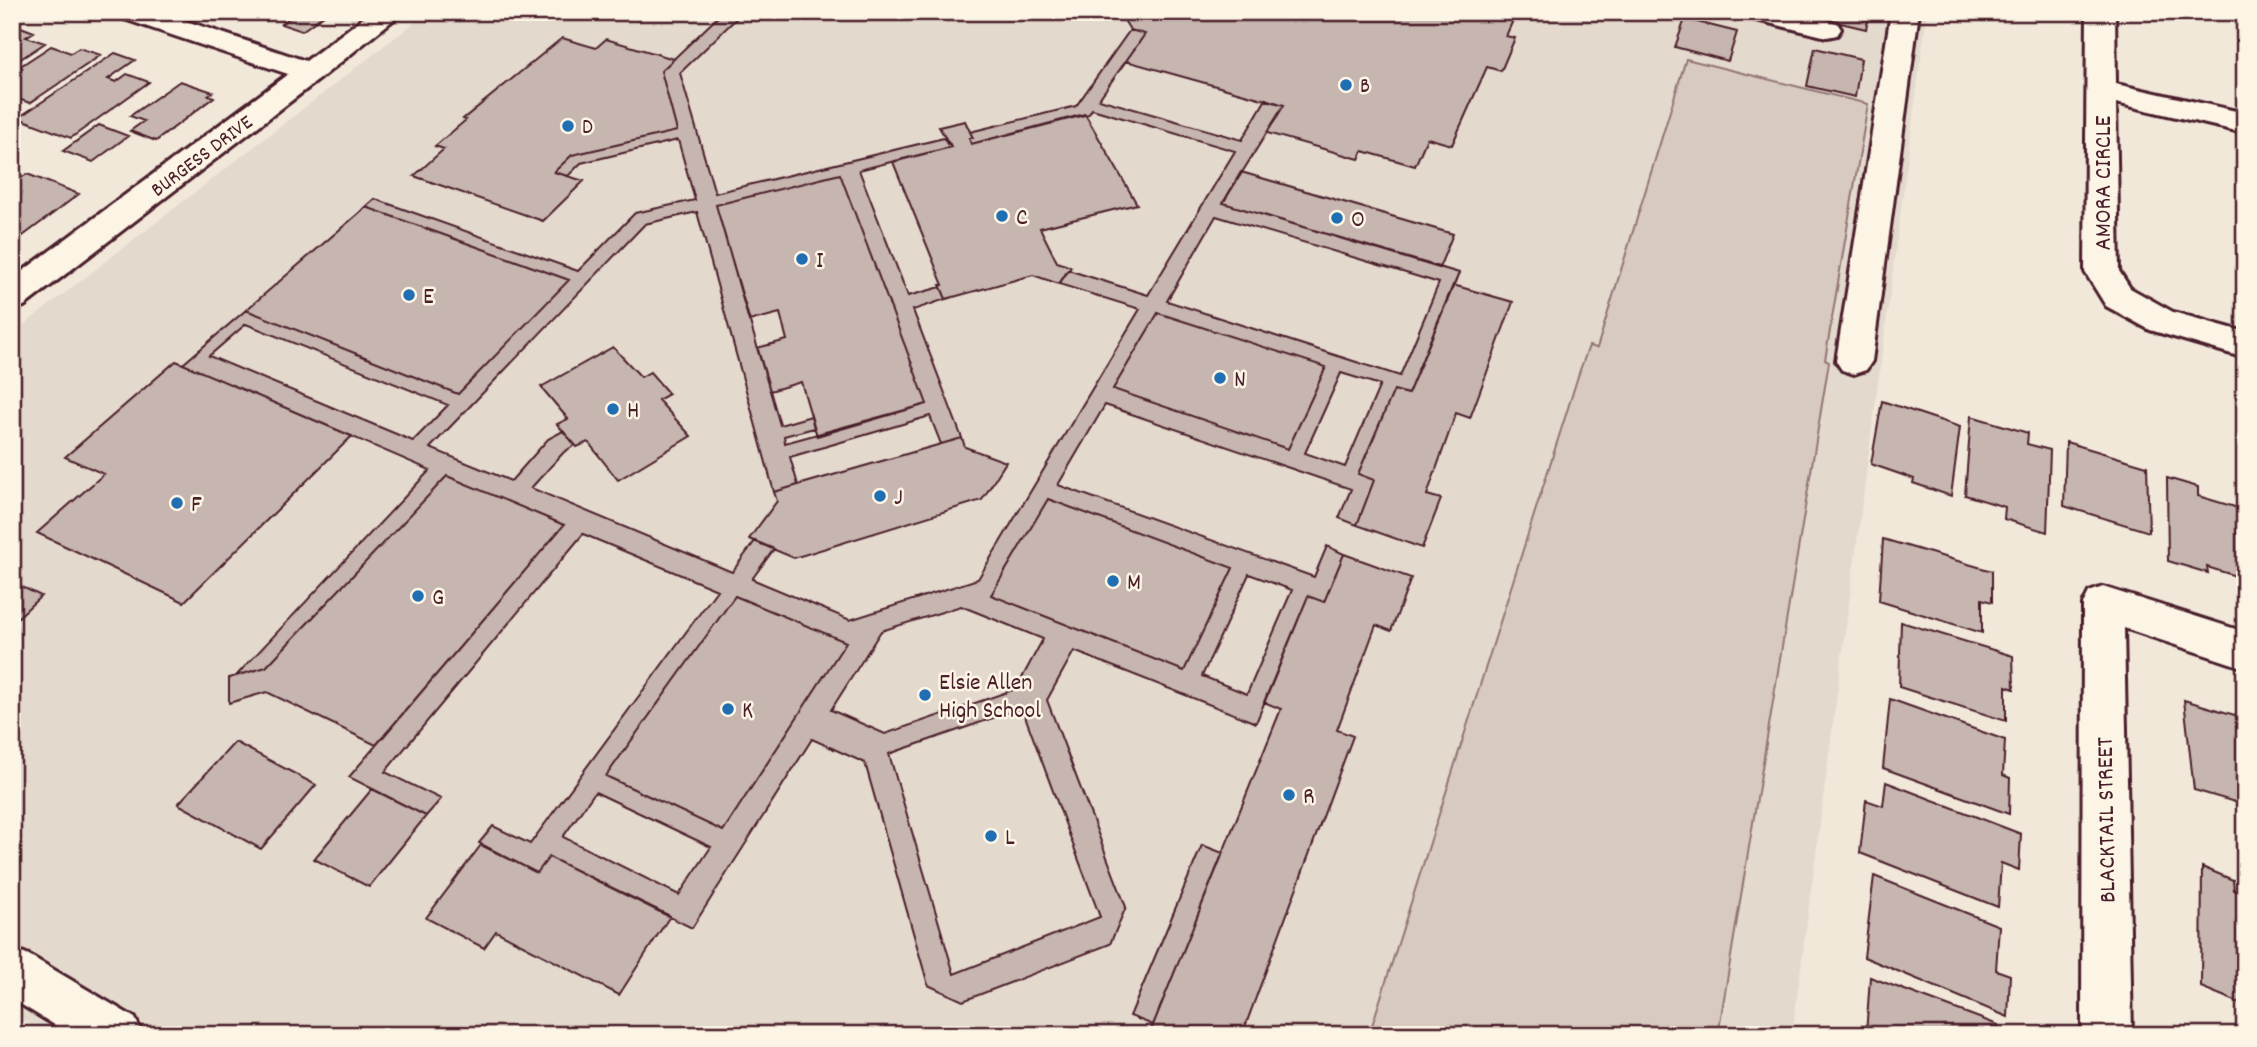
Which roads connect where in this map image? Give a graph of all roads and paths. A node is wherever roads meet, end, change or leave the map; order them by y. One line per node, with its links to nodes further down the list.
1 (131, 12): 7 (street)
2 (388, 12): 7 (street, BURGESS DRIVE)
3 (1758, 12): 6 (street)
4 (1905, 12): 12 (street)
5 (2101, 12): 8 (street, AMORA CIRCLE)
6 (1827, 29)
7 (311, 72): 10 (street, BURGESS DRIVE)
8 (2102, 90): 9 (street); 11 (street, AMORA CIRCLE)
9 (2245, 123)
10 (12, 297)
11 (2245, 345)
12 (1854, 361)
13 (2245, 650): 16 (street, BLACKTAIL STREET)
14 (12, 972): 15 (street)
15 (118, 1035)
16 (2107, 1035)

